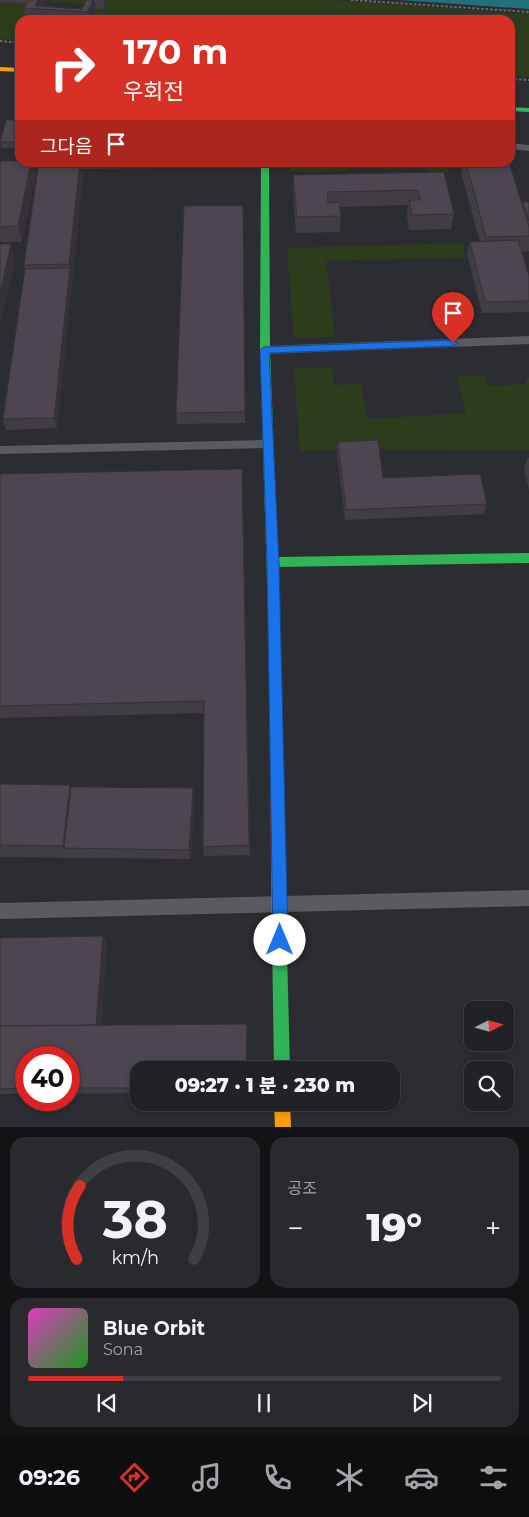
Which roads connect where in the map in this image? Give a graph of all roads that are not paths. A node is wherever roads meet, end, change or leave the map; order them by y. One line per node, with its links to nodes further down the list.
1 (0, 69): 2 (street)
2 (15, 70)
3 (515, 109): 4 (street)
4 (529, 110)
5 (515, 147): 6 (lane)
6 (529, 148)
7 (265, 167): 9 (street)
8 (529, 340): 9 (lane)
9 (264, 350): 10 (street)
10 (268, 444): 11 (lane); 13 (street)
11 (0, 450)
12 (529, 558): 13 (street)
13 (273, 562): 15 (street)
14 (529, 898): 15 (lane)
15 (280, 903): 16 (lane); 17 (street)
16 (0, 911)
17 (282, 1061)
18 (282, 1111): 19 (street)
19 (283, 1127)

